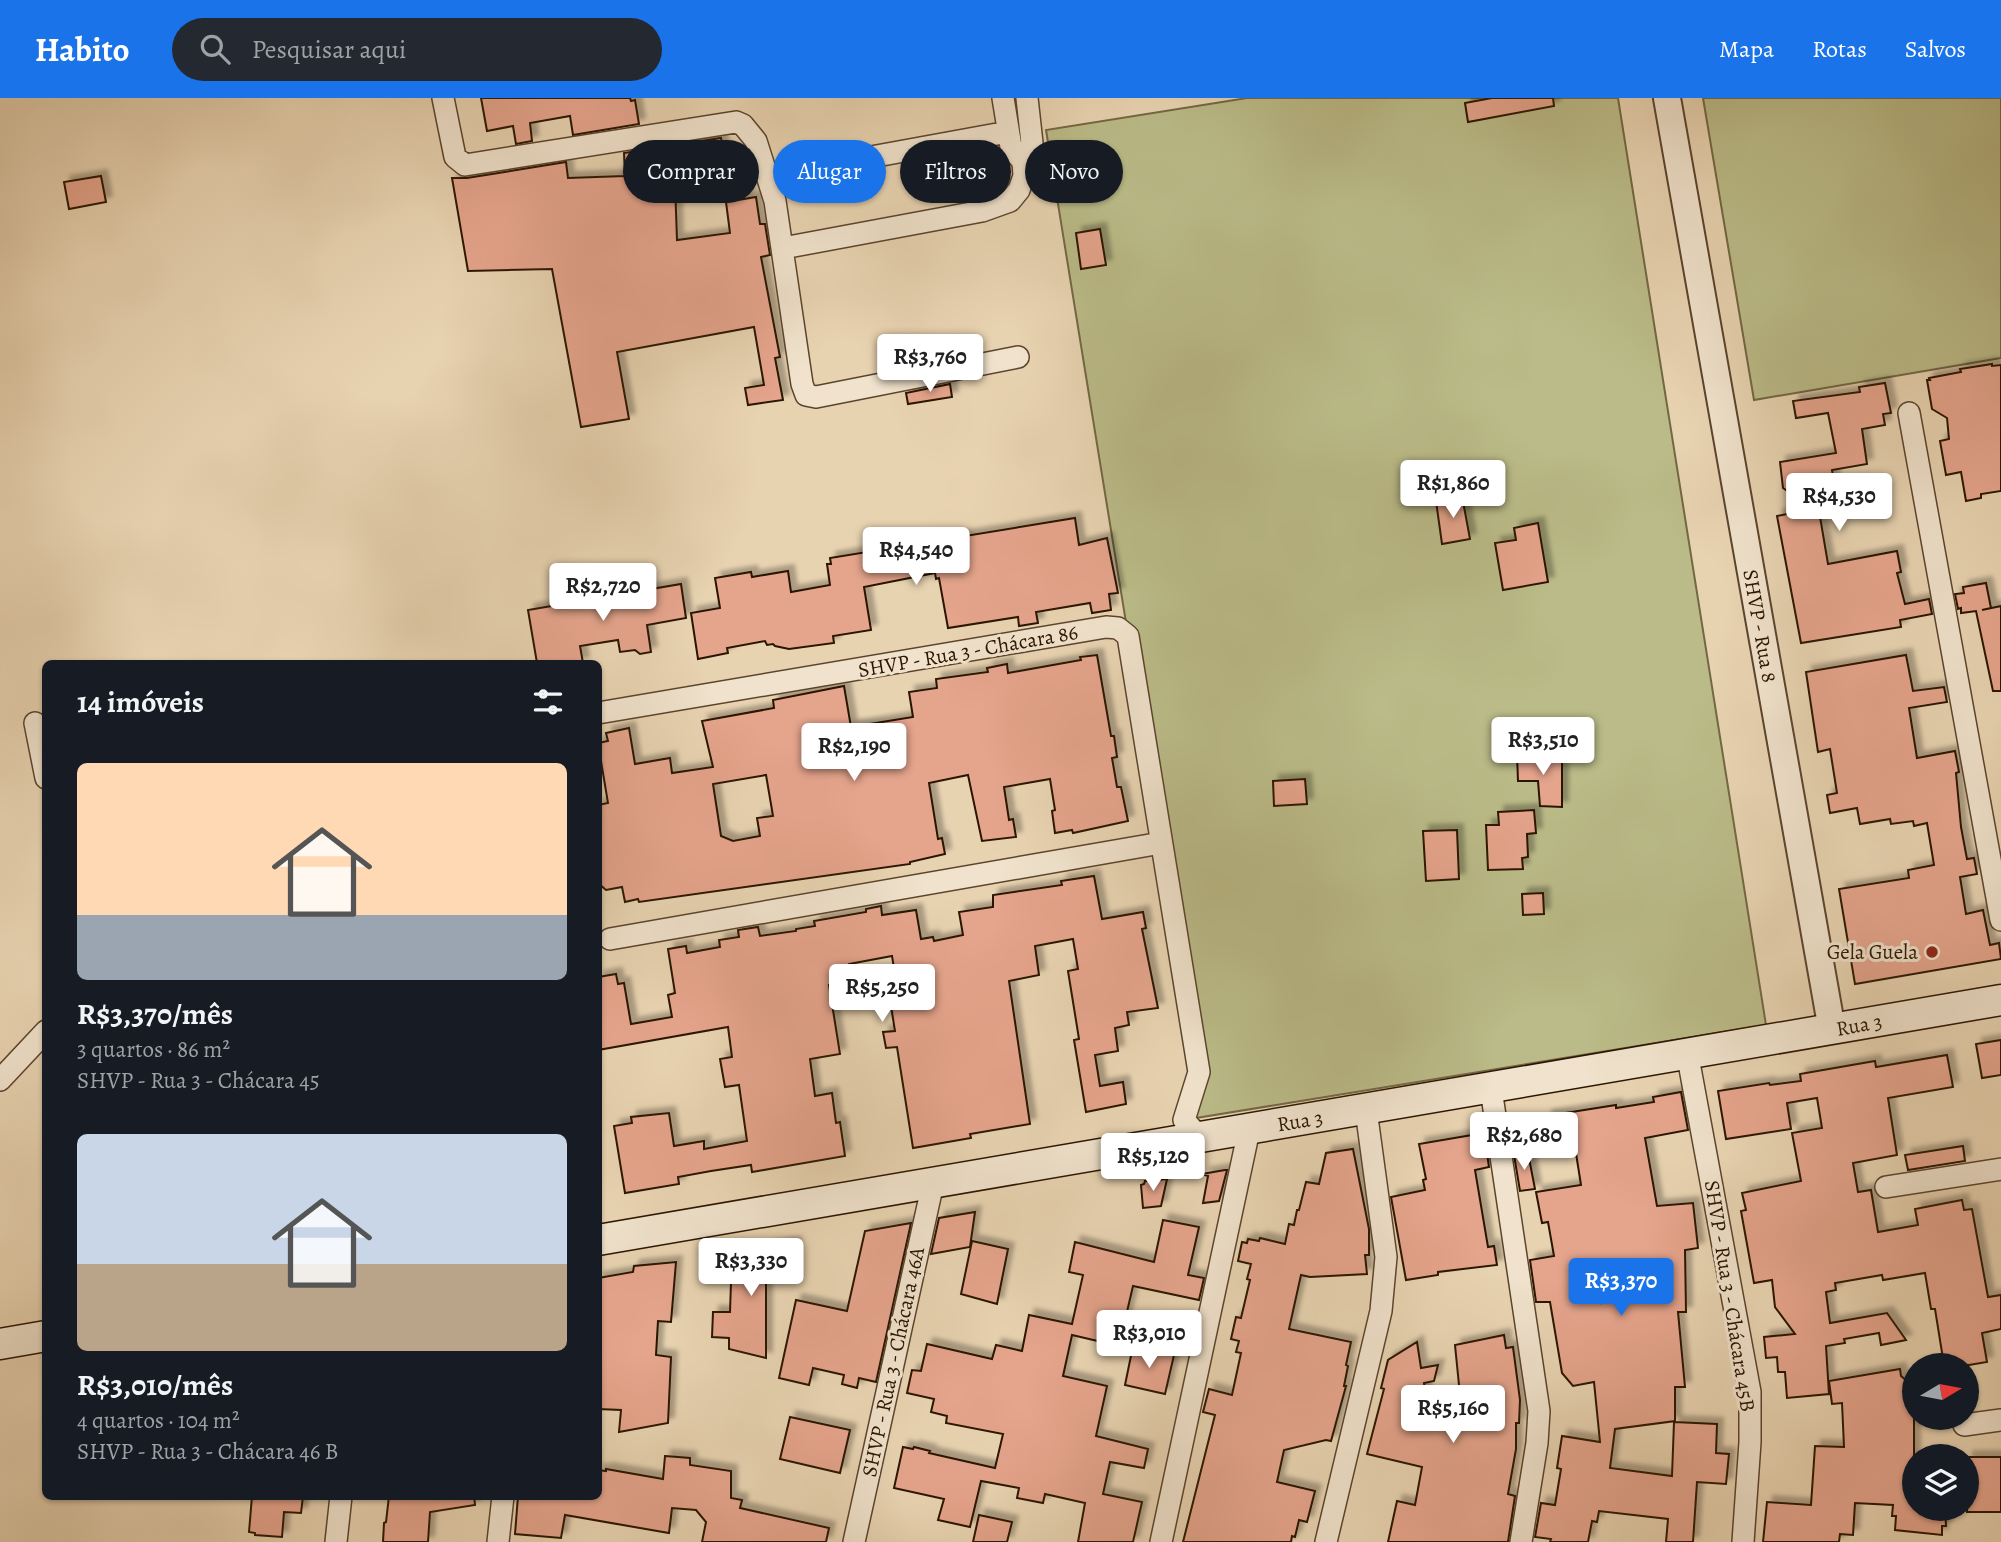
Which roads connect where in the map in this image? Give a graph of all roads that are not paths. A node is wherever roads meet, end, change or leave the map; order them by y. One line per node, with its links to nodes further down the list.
1 (443, 98): 7 (street)
2 (1003, 98): 5 (street)
3 (1027, 98): 6 (street)
4 (1667, 98): 18 (street, SHVP - Rua 8)
5 (1008, 132): 6 (street); 7 (street)
6 (1023, 162): 8 (street)
7 (767, 176): 8 (street)
8 (783, 248): 9 (street)
9 (1018, 357)
10 (1909, 413): 15 (street)
11 (602, 712): 14 (street, SHVP - Rua 3 - Chácara 86)
12 (35, 723): 13 (street)
13 (42, 758)
14 (1161, 842): 16 (street); 25 (street, SHVP - Rua 3 - Chácara 86)
15 (2001, 920)
16 (610, 939)
17 (2001, 1000): 18 (main road, Rua 3)
18 (1832, 1030): 20 (main road, Rua 3)
19 (42, 1035): 21 (street)
20 (1687, 1052): 22 (main road, Rua 3); 42 (street, SHVP - Rua 3 - Chácara 45B)
21 (0, 1080)
22 (1491, 1089): 23 (main road, Rua 3); 41 (street)
23 (1366, 1110): 24 (main road, Rua 3); 40 (street)
24 (1249, 1130): 25 (main road, Rua 3); 39 (street)
25 (1201, 1139): 27 (main road, Rua 3)
26 (2001, 1168): 28 (street)
27 (933, 1183): 29 (main road, Rua 3); 38 (street, SHVP - Rua 3 - Chácara 46A)
28 (1886, 1187)
29 (602, 1239)
30 (42, 1337): 31 (main road)
31 (0, 1344)
32 (2001, 1420): 33 (street)
33 (1979, 1423)
34 (341, 1500): 36 (street)
35 (503, 1500): 37 (street)
36 (336, 1542)
37 (498, 1542)
38 (854, 1542)
39 (1161, 1542)
40 (1325, 1542)
41 (1521, 1542)
42 (1742, 1542)

